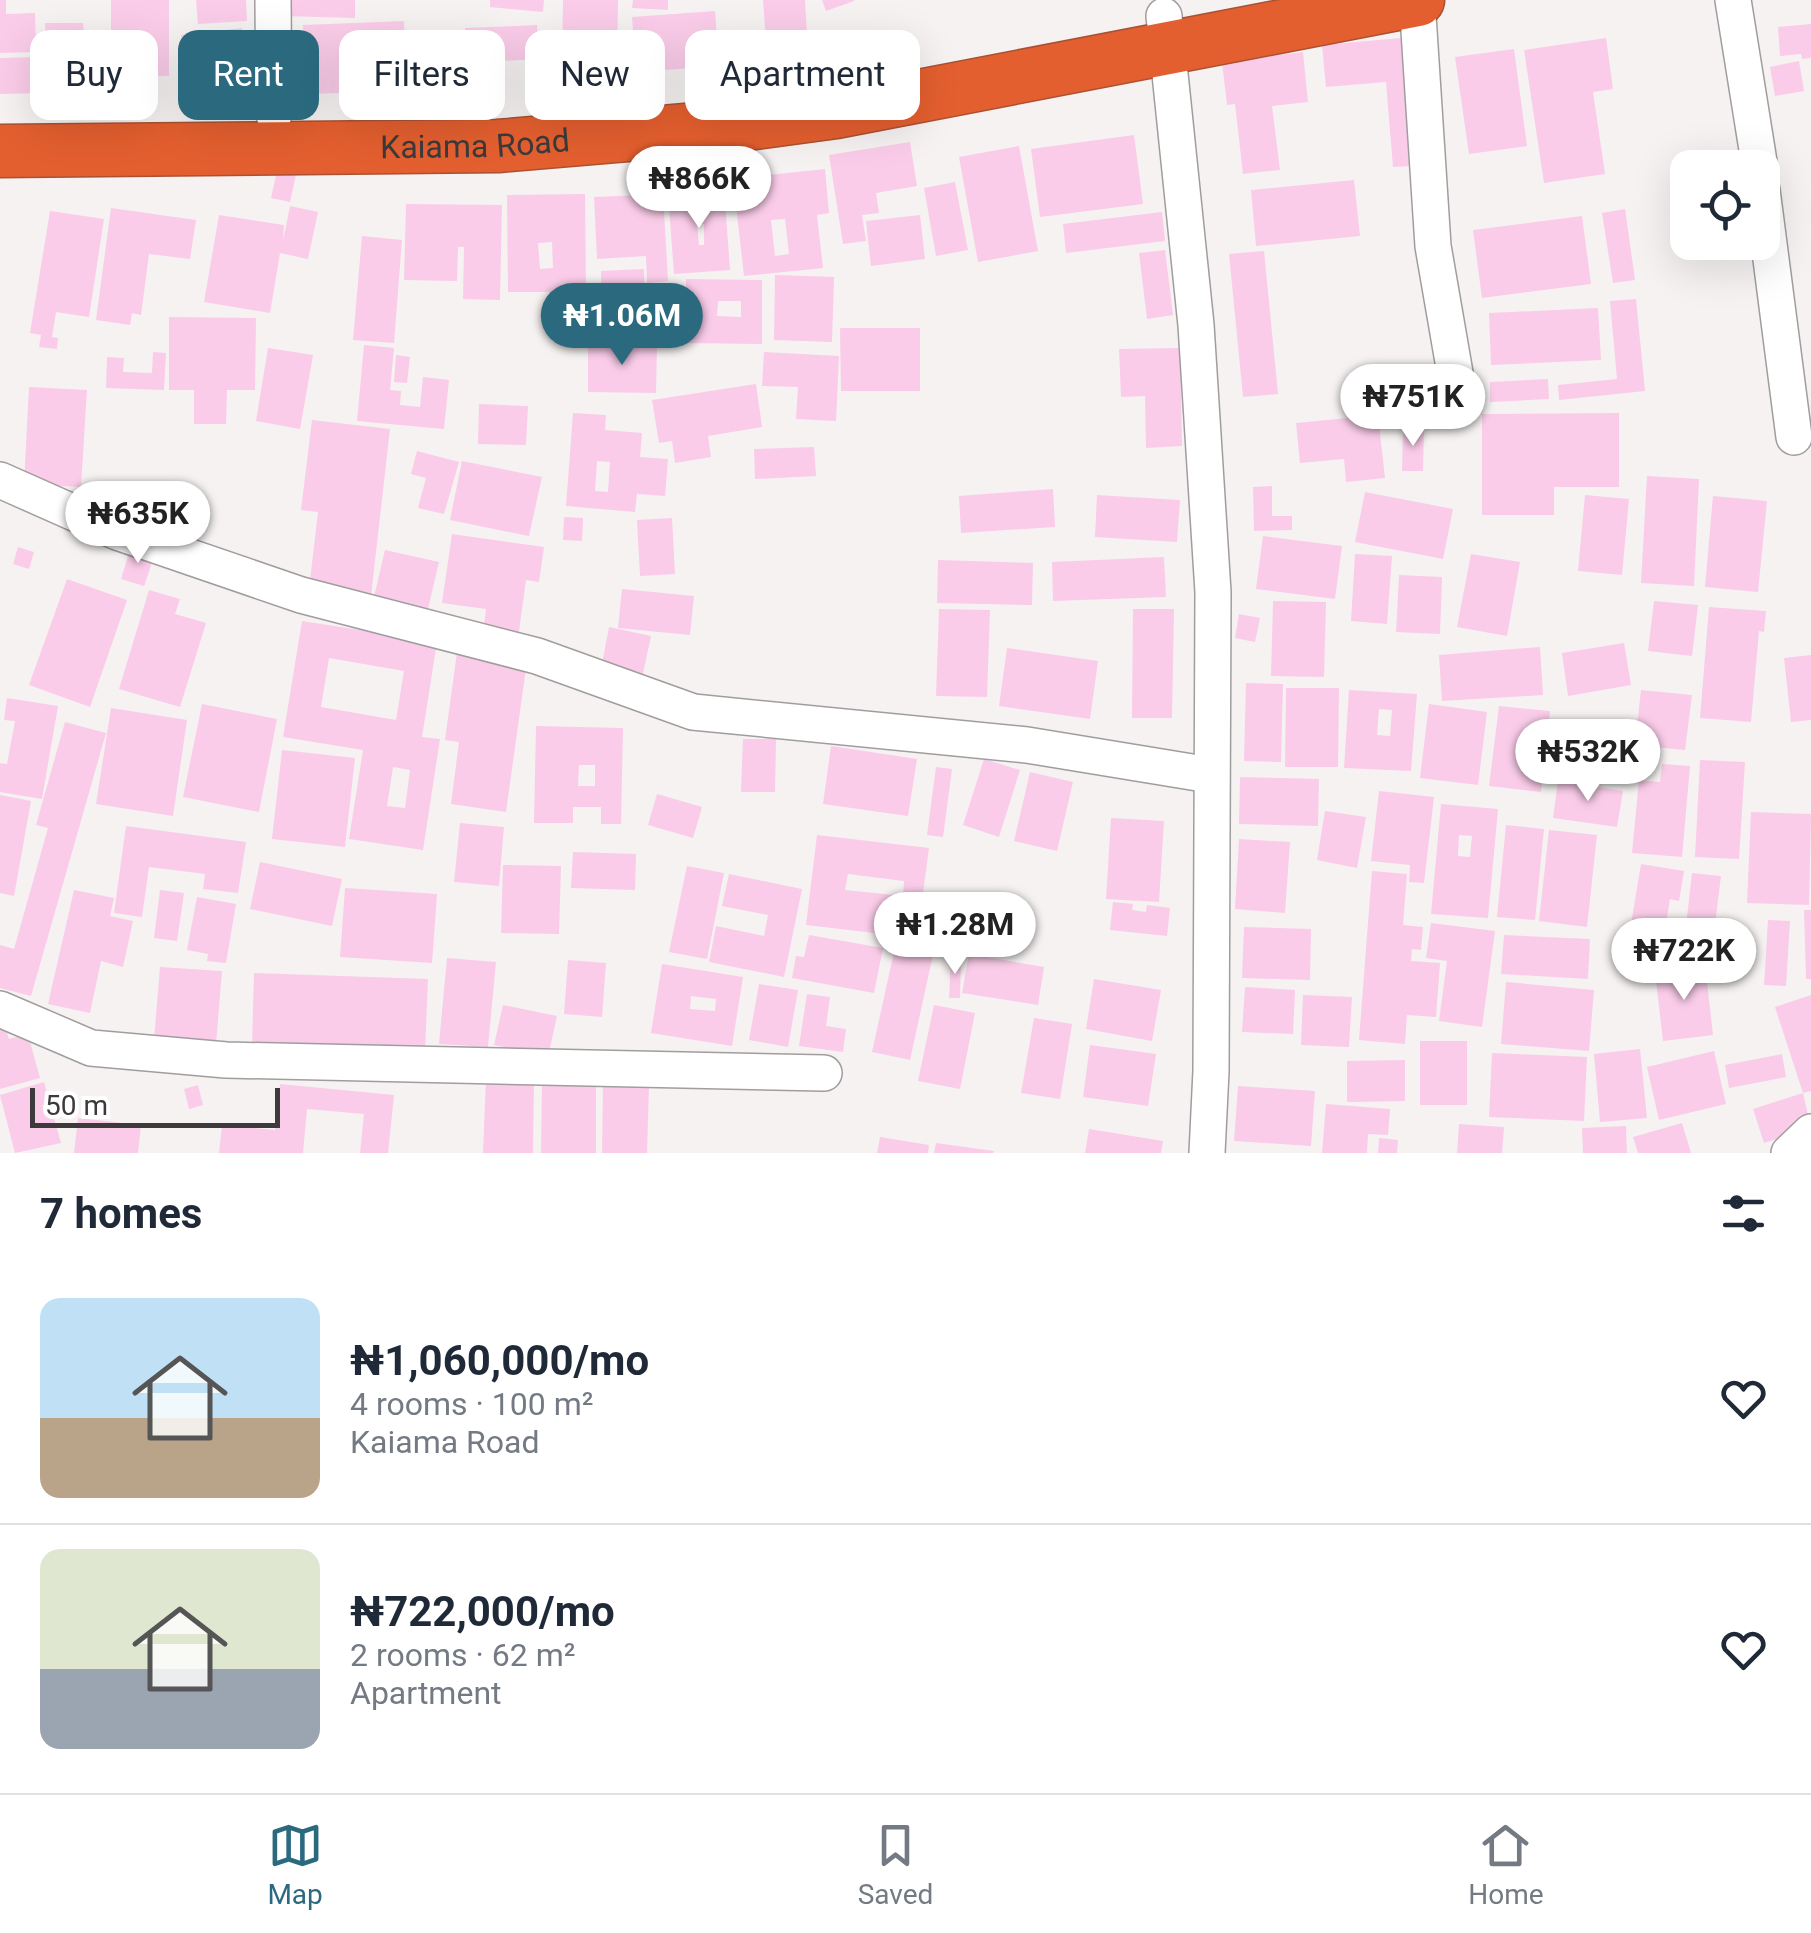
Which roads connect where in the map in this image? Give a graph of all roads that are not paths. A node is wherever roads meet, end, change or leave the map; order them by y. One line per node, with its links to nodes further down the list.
1 (274, 0): 5 (street)
2 (1245, 0): 6 (highway, Kaiama Road)
3 (1417, 0): 6 (highway, Kaiama Road); 13 (street)
4 (1733, 0): 10 (street)
5 (274, 30)
6 (1166, 33): 8 (highway, Kaiama Road); 11 (highway, Kaiama Road); 16 (street)
7 (178, 115): 9 (highway, Kaiama Road)
8 (319, 115)
9 (0, 116)
10 (1757, 150)
11 (0, 151)
12 (1771, 260): 14 (street)
13 (1454, 373)
14 (1794, 437)
15 (0, 480): 16 (street)
16 (1210, 774): 20 (street)
17 (0, 1008): 18 (street)
18 (824, 1072)
19 (1811, 1132): 21 (street)
20 (1207, 1153)
21 (1789, 1153)

